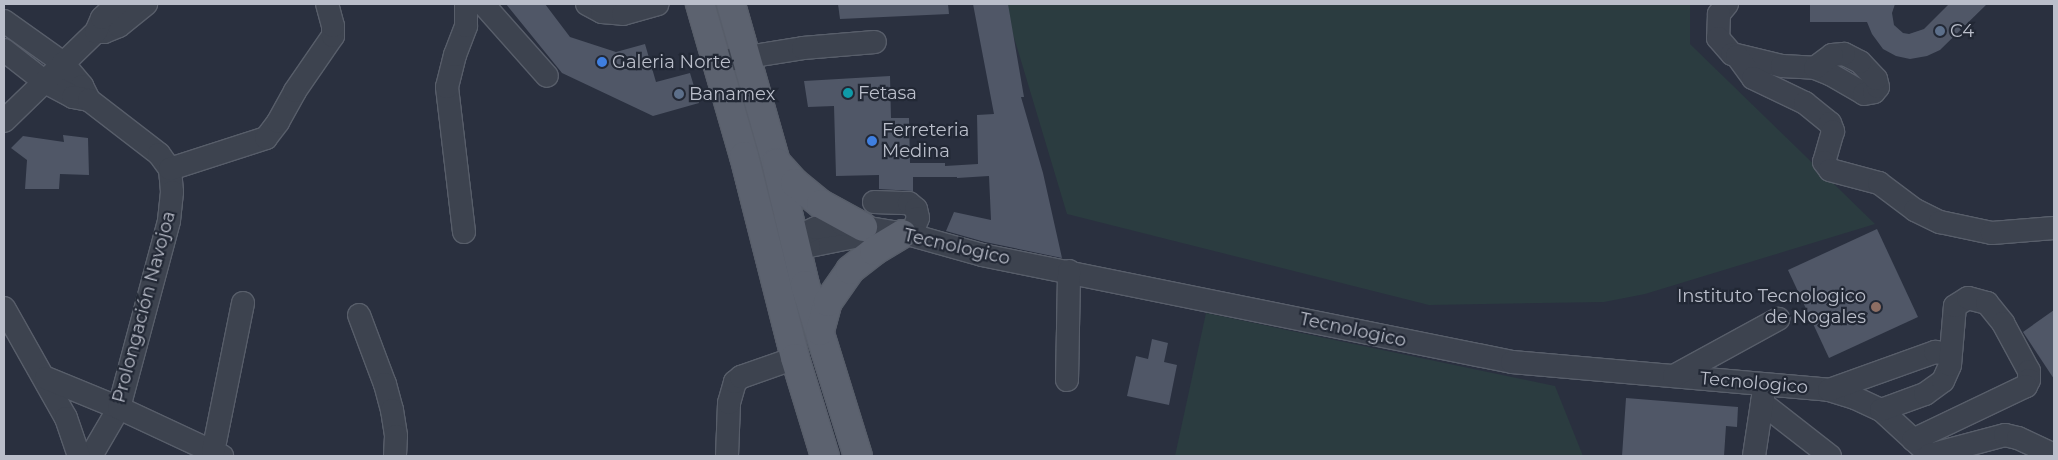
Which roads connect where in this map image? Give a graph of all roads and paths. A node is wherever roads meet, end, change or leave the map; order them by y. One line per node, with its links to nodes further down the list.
1 (117, 4): 14 (street)
2 (146, 4): 14 (street)
3 (327, 4): 28 (street)
4 (466, 4): 13 (street)
5 (481, 4): 13 (street); 22 (street)
6 (587, 4): 11 (street)
7 (655, 4): 11 (street)
8 (700, 4): 19 (main road)
9 (731, 4): 18 (main road)
10 (1727, 4): 17 (street)
11 (611, 8)
12 (4, 21): 20 (street)
13 (466, 26): 31 (street)
14 (96, 32): 20 (street)
15 (875, 42): 18 (street)
16 (4, 50): 23 (street)
17 (1737, 56): 21 (street); 30 (street)
18 (746, 57): 19 (street); 27 (main road)
19 (716, 62): 26 (main road)
20 (63, 63): 23 (street); 24 (street)
21 (1815, 68)
22 (547, 76)
23 (45, 82): 24 (street); 25 (street)
24 (89, 100): 28 (street)
25 (4, 121)
26 (744, 156): 33 (main road); 40 (main road)
27 (776, 162): 32 (main road); 33 (main road)
28 (170, 169): 48 (street, Prolongación Navojoa)
29 (874, 202): 32 (street)
30 (2054, 228)
31 (464, 232)
32 (890, 232): 33 (street, Tecnologico); 34 (street, Tecnologico); 39 (main road)
33 (796, 241): 39 (main road); 40 (main road)
34 (1069, 271): 43 (street, Tecnologico); 45 (street)
35 (243, 303): 51 (street)
36 (4, 308): 44 (street)
37 (360, 315): 55 (street)
38 (1778, 319): 43 (street)
39 (820, 331): 58 (main road)
40 (788, 332): 42 (main road)
41 (1950, 354): 46 (street, Tecnologico); 49 (street); 50 (street)
42 (795, 358): 56 (street); 57 (main road)
43 (1674, 376): 47 (street, Tecnologico)
44 (46, 378): 48 (street); 53 (street)
45 (1067, 380)
46 (1829, 390): 47 (street, Tecnologico); 49 (street, Tecnologico)
47 (1764, 394): 59 (street); 60 (street)
48 (119, 408): 51 (street); 54 (street, Prolongación Navojoa)
49 (1881, 410): 50 (street, Tecnologico)
50 (1913, 440): 61 (street, Tecnologico)
51 (217, 454)
52 (2052, 455): 61 (street, Tecnologico)
53 (79, 456)
54 (92, 456)
55 (395, 456)
56 (727, 456)
57 (825, 456)
58 (858, 456)
59 (1754, 456)
60 (1830, 456)
61 (1931, 456)

